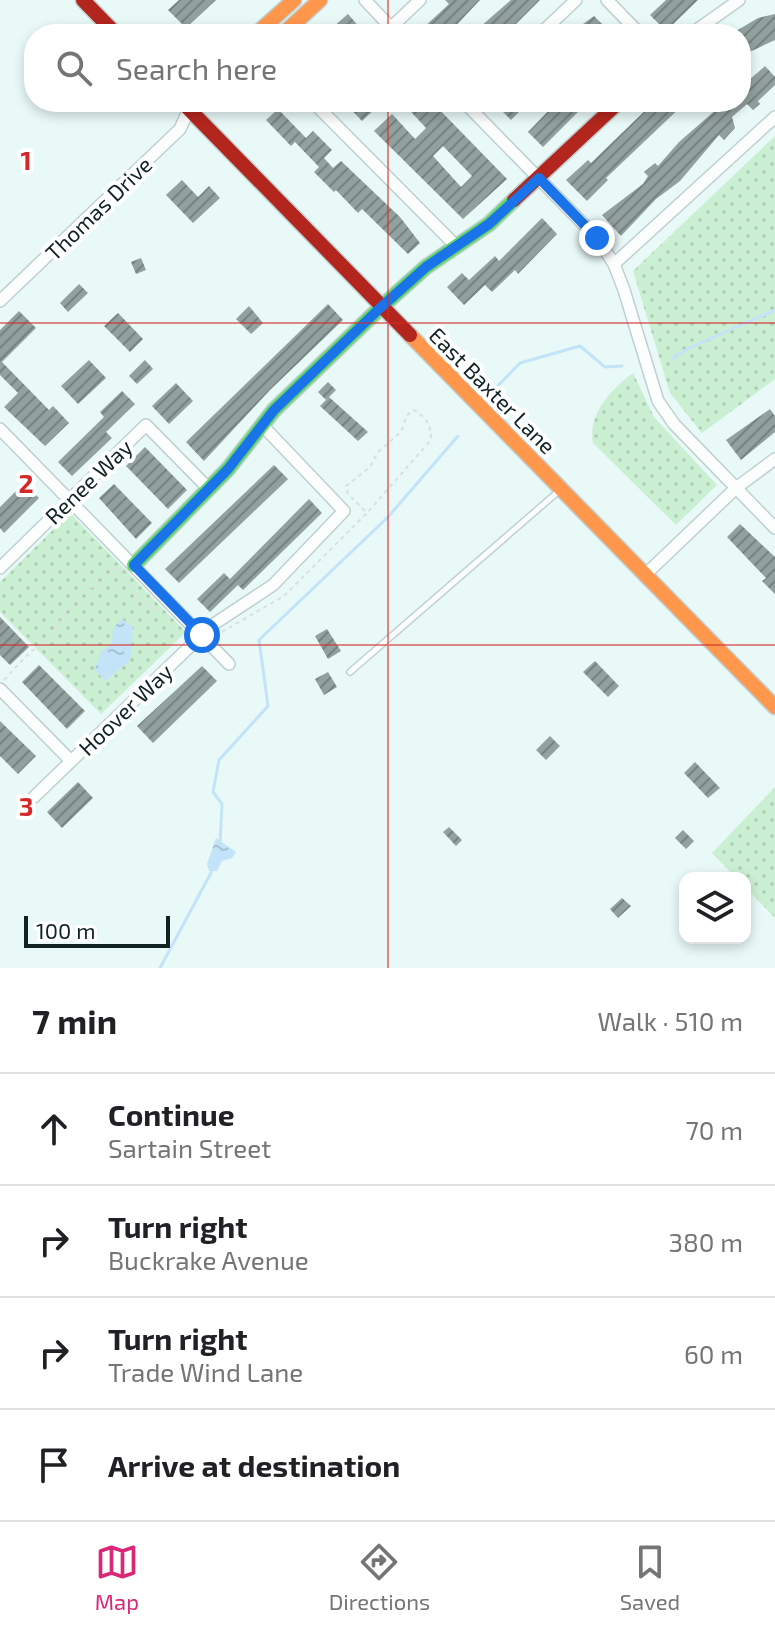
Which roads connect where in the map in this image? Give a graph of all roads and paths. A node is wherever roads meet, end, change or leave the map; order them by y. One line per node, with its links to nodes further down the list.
1 (83, 0): 9 (main road)
2 (294, 0): 10 (main road)
3 (320, 0): 11 (main road)
4 (365, 0): 12 (street)
5 (420, 0): 13 (street)
6 (576, 0): 14 (street)
7 (607, 0): 15 (street)
8 (739, 0): 16 (street)
9 (106, 24)
10 (267, 24)
11 (294, 24)
12 (384, 24)
13 (398, 24)
14 (551, 24)
15 (630, 24)
16 (705, 24)
17 (187, 112): 26 (street, Thomas Drive)
18 (198, 112): 27 (main road, East Baxter Lane)
19 (323, 112): 24 (street)
20 (476, 112): 23 (street)
21 (608, 112): 23 (main road)
22 (775, 117): 25 (street)
23 (539, 178): 24 (main road); 25 (street)
24 (456, 246): 27 (main road)
25 (614, 264): 31 (street)
26 (0, 301)
27 (382, 308): 28 (main road); 33 (main road, East Baxter Lane)
28 (262, 425): 32 (main road); 40 (street, Hoover Way)
29 (0, 429): 34 (street)
30 (775, 459): 31 (street)
31 (736, 488): 35 (street); 38 (street)
32 (209, 489): 34 (street, Renee Way); 36 (main road)
33 (560, 489): 38 (main road, East Baxter Lane); 42 (lane)
34 (69, 500): 36 (street); 37 (street, Renee Way)
35 (775, 528)
36 (134, 565): 40 (street)
37 (0, 568)
38 (645, 575): 44 (main road, East Baxter Lane)
39 (168, 613): 43 (path)
40 (202, 635): 41 (street); 45 (street, Hoover Way)
41 (229, 664)
42 (350, 672)
43 (0, 687): 45 (street)
44 (775, 707)
45 (71, 761): 46 (street, Hoover Way)
46 (34, 797)

